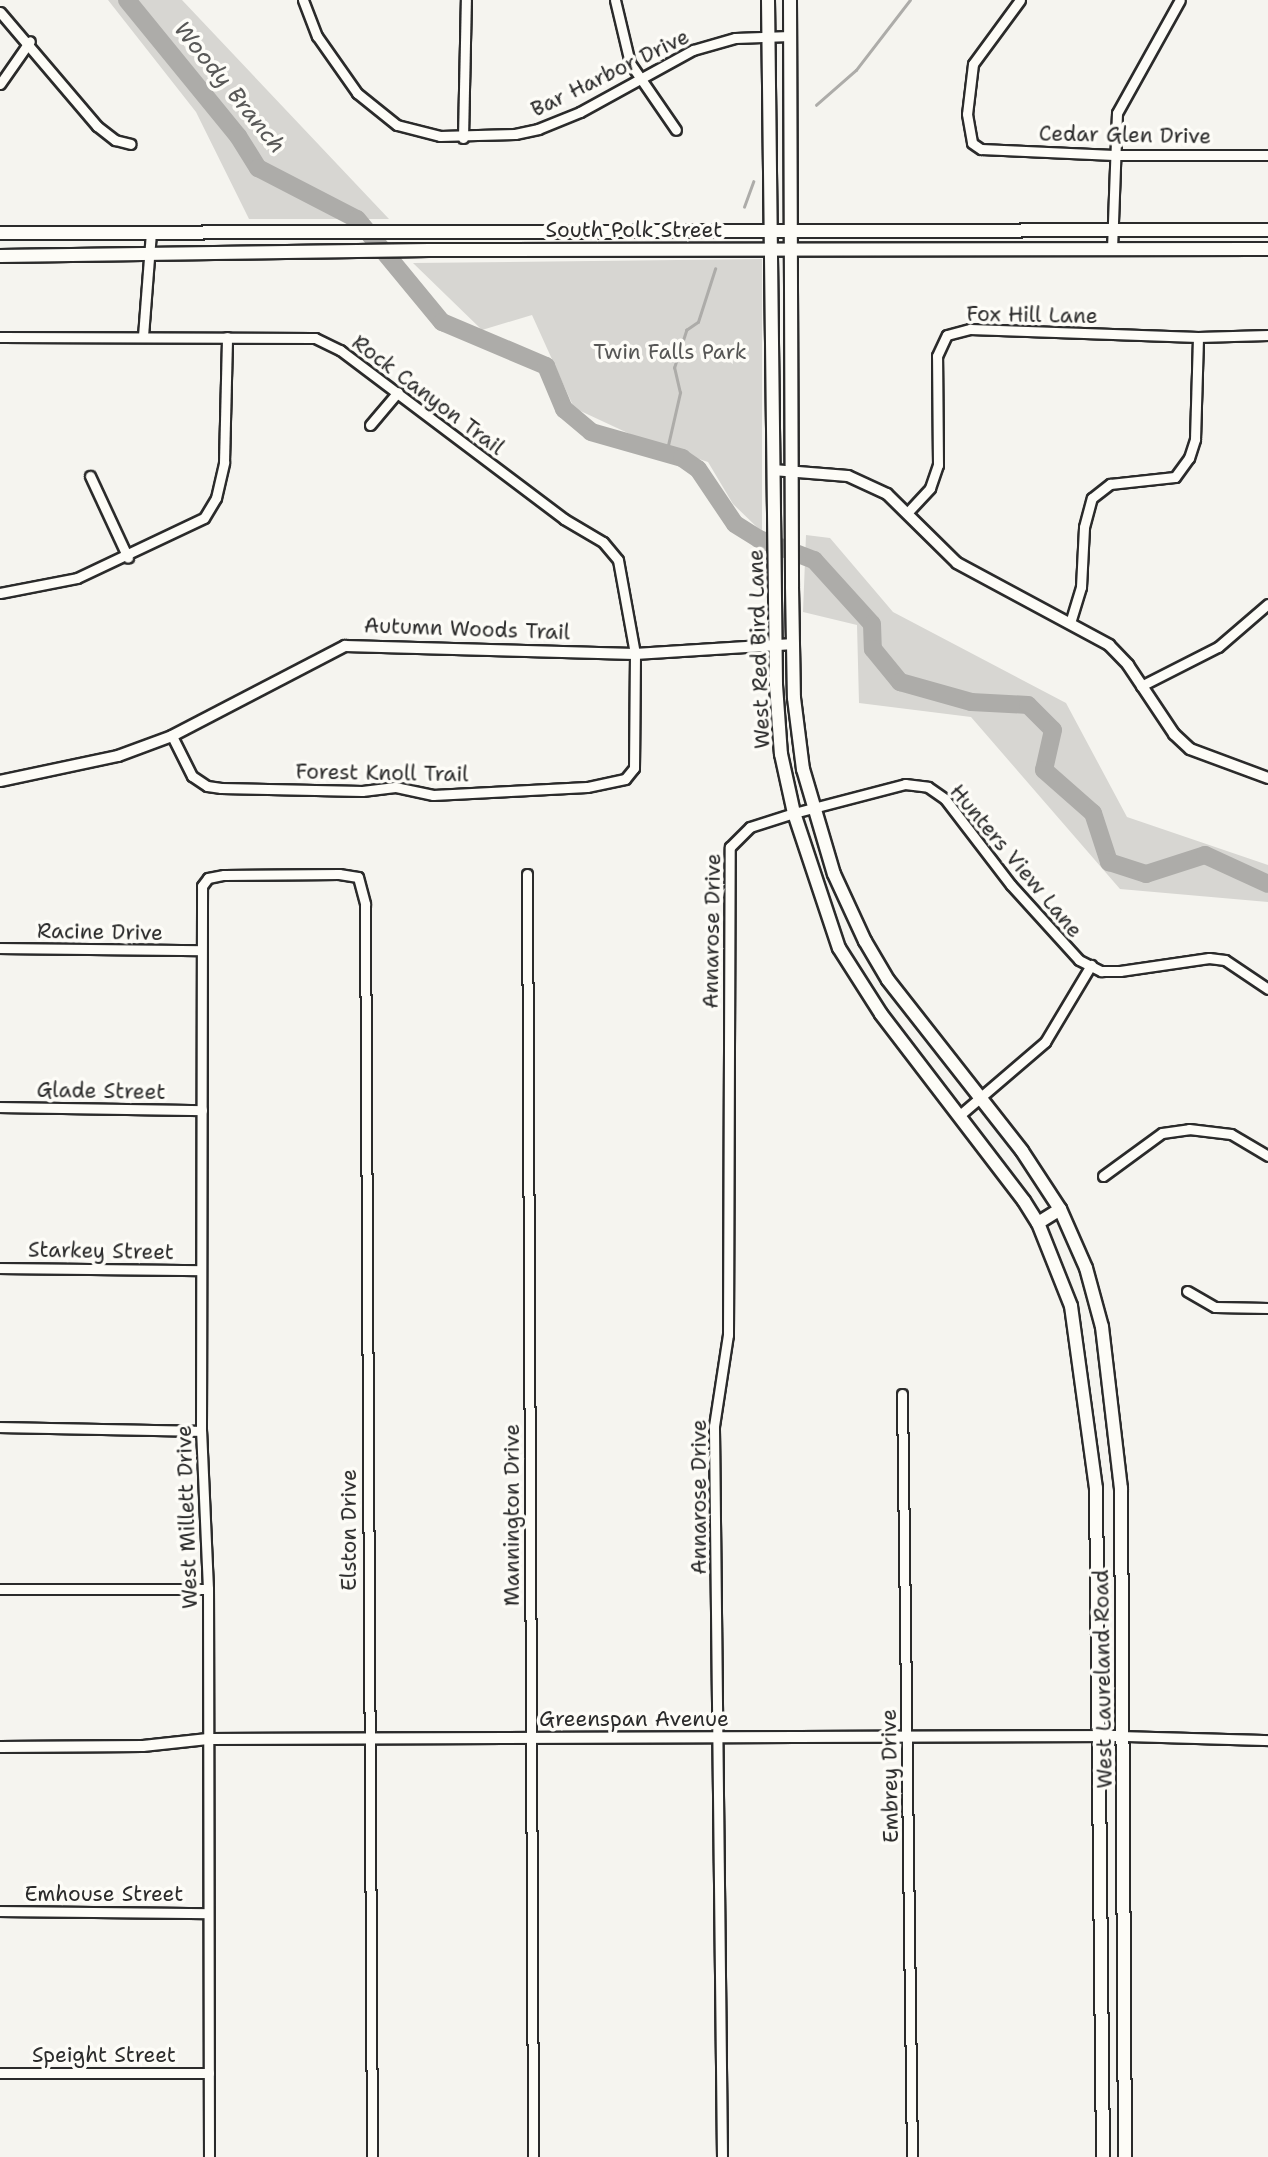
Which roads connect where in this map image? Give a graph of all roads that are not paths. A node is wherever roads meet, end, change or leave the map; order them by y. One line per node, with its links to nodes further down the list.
1 (303, 0): 15 (street, Bar Harbor Drive)
2 (466, 0): 15 (street)
3 (615, 0): 12 (street)
4 (768, 0): 9 (main road, West Red Bird Lane)
5 (790, 0): 10 (main road, West Red Bird Lane)
6 (1020, 0): 17 (street, Cedar Glen Drive)
7 (1180, 0): 17 (street)
8 (0, 12): 11 (street)
9 (768, 36): 10 (street, Bar Harbor Drive); 12 (street, Bar Harbor Drive); 20 (main road, West Red Bird Lane)
10 (790, 36): 21 (main road, West Red Bird Lane)
11 (30, 41): 13 (street); 16 (street)
12 (640, 77): 14 (street); 15 (street, Bar Harbor Drive)
13 (0, 84)
14 (676, 130)
15 (463, 138)
16 (131, 144)
17 (1114, 155): 18 (street, Cedar Glen Drive); 19 (street)
18 (1268, 155)
19 (1112, 229): 21 (main road, South Polk Street); 22 (main road, South Polk Street); 27 (street)
20 (771, 230): 21 (main road, South Polk Street); 23 (main road, South Polk Street); 25 (main road, West Red Bird Lane)
21 (792, 230): 26 (main road, West Red Bird Lane)
22 (1268, 230)
23 (151, 232): 24 (main road, South Polk Street); 29 (street)
24 (0, 233)
25 (771, 248): 26 (main road, South Polk Street); 29 (main road, South Polk Street); 38 (main road, West Red Bird Lane)
26 (792, 249): 27 (main road, South Polk Street); 39 (main road, West Red Bird Lane)
27 (1112, 249): 28 (main road, South Polk Street)
28 (1268, 249)
29 (151, 255): 30 (main road, South Polk Street); 33 (street)
30 (0, 256)
31 (1268, 335): 35 (street, Fox Hill Lane)
32 (0, 337): 33 (street, Rock Canyon Trail)
33 (143, 337): 34 (street, Rock Canyon Trail)
34 (227, 337): 36 (street, Rock Canyon Trail); 42 (street)
35 (1198, 337): 41 (street, Fox Hill Lane); 45 (street)
36 (398, 392): 37 (street); 48 (street, Rock Canyon Trail)
37 (370, 425)
38 (773, 470): 39 (street); 46 (main road, West Red Bird Lane)
39 (791, 470): 41 (street); 47 (main road, West Red Bird Lane)
40 (90, 476): 42 (street)
41 (907, 513): 45 (street)
42 (128, 558): 43 (street)
43 (0, 593)
44 (1268, 604): 49 (street)
45 (1070, 623): 49 (street)
46 (775, 644): 47 (street, Autumn Woods Trail); 48 (street, Autumn Woods Trail); 55 (main road, West Red Bird Lane)
47 (793, 644): 54 (main road, West Red Bird Lane)
48 (635, 654): 50 (street, Autumn Woods Trail); 51 (street, Rock Canyon Trail)
49 (1141, 686): 52 (street)
50 (172, 736): 51 (street, Forest Knoll Trail); 53 (street, Autumn Woods Trail)
51 (634, 747)
52 (1268, 778)
53 (0, 781)
54 (811, 808): 55 (street, Annarose Drive); 60 (street, Hunters View Lane); 62 (main road, West Red Bird Lane)
55 (793, 813): 65 (main road, West Red Bird Lane); 86 (street, Annarose Drive)
56 (527, 874): 85 (street, Mannington Drive)
57 (365, 904): 59 (street, West Millett Drive); 84 (street, Elston Drive)
58 (0, 948): 59 (street, Racine Drive)
59 (199, 950): 64 (street, West Millett Drive)
60 (1091, 965): 61 (street, Hunters View Lane); 62 (street)
61 (1268, 989)
62 (981, 1099): 65 (street); 68 (main road, West Red Bird Lane)
63 (0, 1107): 64 (street, Glade Street)
64 (202, 1110): 71 (street, West Millett Drive)
65 (961, 1114): 69 (main road, West Red Bird Lane)
66 (1268, 1156): 67 (street)
67 (1103, 1176)
68 (1060, 1209): 69 (main road); 78 (main road, West Laureland Road)
69 (1038, 1223): 77 (main road, West Laureland Road)
70 (0, 1268): 71 (street, Starkey Street)
71 (201, 1270): 76 (street, West Millett Drive)
72 (1187, 1291): 73 (street)
73 (1268, 1308)
74 (902, 1394): 87 (street, Embrey Drive)
75 (0, 1427): 76 (street)
76 (201, 1430): 80 (street, West Millett Drive)
77 (1096, 1488): 78 (main road); 81 (main road, West Laureland Road)
78 (1121, 1488): 82 (main road, West Laureland Road)
79 (0, 1589): 80 (street)
80 (208, 1589): 83 (street, West Millett Drive)
81 (1097, 1736): 82 (street, Greenspan Avenue); 87 (street, Greenspan Avenue); 99 (main road, West Laureland Road)
82 (1123, 1736): 88 (street, Greenspan Avenue); 100 (main road, West Laureland Road)
83 (208, 1738): 84 (street, Greenspan Avenue); 89 (street, Greenspan Avenue); 91 (street, West Millett Drive)
84 (367, 1738): 85 (street, Greenspan Avenue); 95 (street, Elston Drive)
85 (530, 1738): 86 (street, Greenspan Avenue); 96 (street, Mannington Drive)
86 (718, 1738): 87 (street, Greenspan Avenue); 97 (street, Annarose Drive)
87 (907, 1738): 98 (street, Embrey Drive)
88 (1268, 1740)
89 (0, 1747)
90 (0, 1911): 91 (street, Emhouse Street)
91 (208, 1913): 93 (street, West Millett Drive)
92 (0, 2073): 93 (street, Speight Street)
93 (209, 2073): 94 (street, West Millett Drive)
94 (209, 2157)
95 (372, 2157)
96 (533, 2157)
97 (722, 2157)
98 (912, 2157)
99 (1102, 2157)
100 (1125, 2157)

